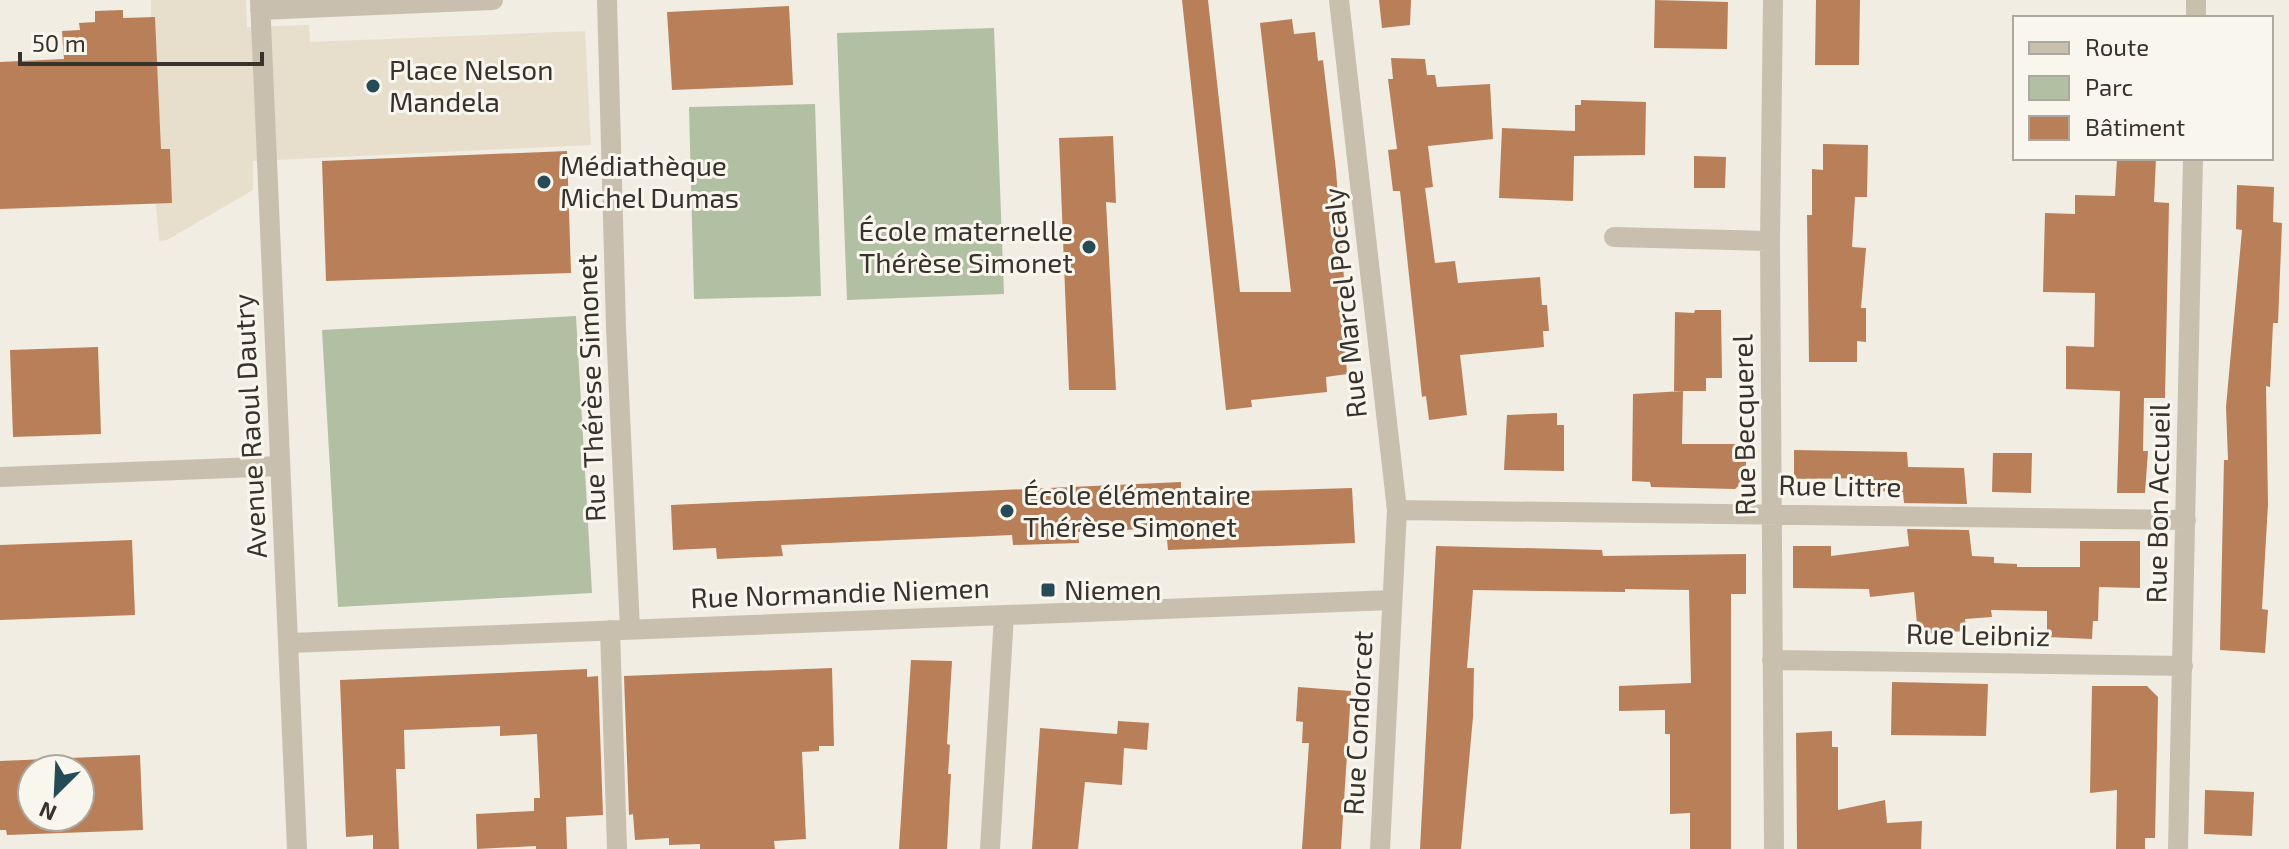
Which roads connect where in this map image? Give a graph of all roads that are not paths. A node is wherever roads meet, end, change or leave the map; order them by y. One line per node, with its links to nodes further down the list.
1 (493, 0): 5 (street)
2 (607, 0): 16 (street, Rue Thérèse Simonet)
3 (1339, 0): 11 (street, Rue Marcel Pocaly)
4 (1773, 0): 8 (street, Rue Becquerel)
5 (260, 5): 9 (street, Avenue Raoul Dautry)
6 (2193, 160): 13 (street, Rue Bon Accueil)
7 (1614, 237): 8 (street)
8 (1770, 241): 12 (street, Rue Becquerel)
9 (280, 466): 10 (street); 17 (street, Avenue Raoul Dautry)
10 (0, 477)
11 (1397, 510): 12 (street, Rue Littre); 14 (street, Rue Marcel Pocaly)
12 (1774, 513): 13 (street, Rue Littre); 18 (street, Rue Becquerel)
13 (2186, 520): 19 (street, Rue Bon Accueil)
14 (1392, 600): 15 (street, Rue Normandie Niemen); 23 (street, Rue Condorcet)
15 (1004, 615): 16 (street, Rue Normandie Niemen); 22 (street)
16 (620, 630): 17 (street, Rue Normandie Niemen); 21 (street, Rue Thérèse Simonet)
17 (290, 643): 20 (street, Avenue Raoul Dautry)
18 (1772, 660): 19 (street, Rue Leibniz); 24 (street, Rue Becquerel)
19 (2183, 666): 25 (street, Rue Bon Accueil)
20 (297, 849)
21 (617, 849)
22 (990, 849)
23 (1380, 849)
24 (1774, 849)
25 (2178, 849)

